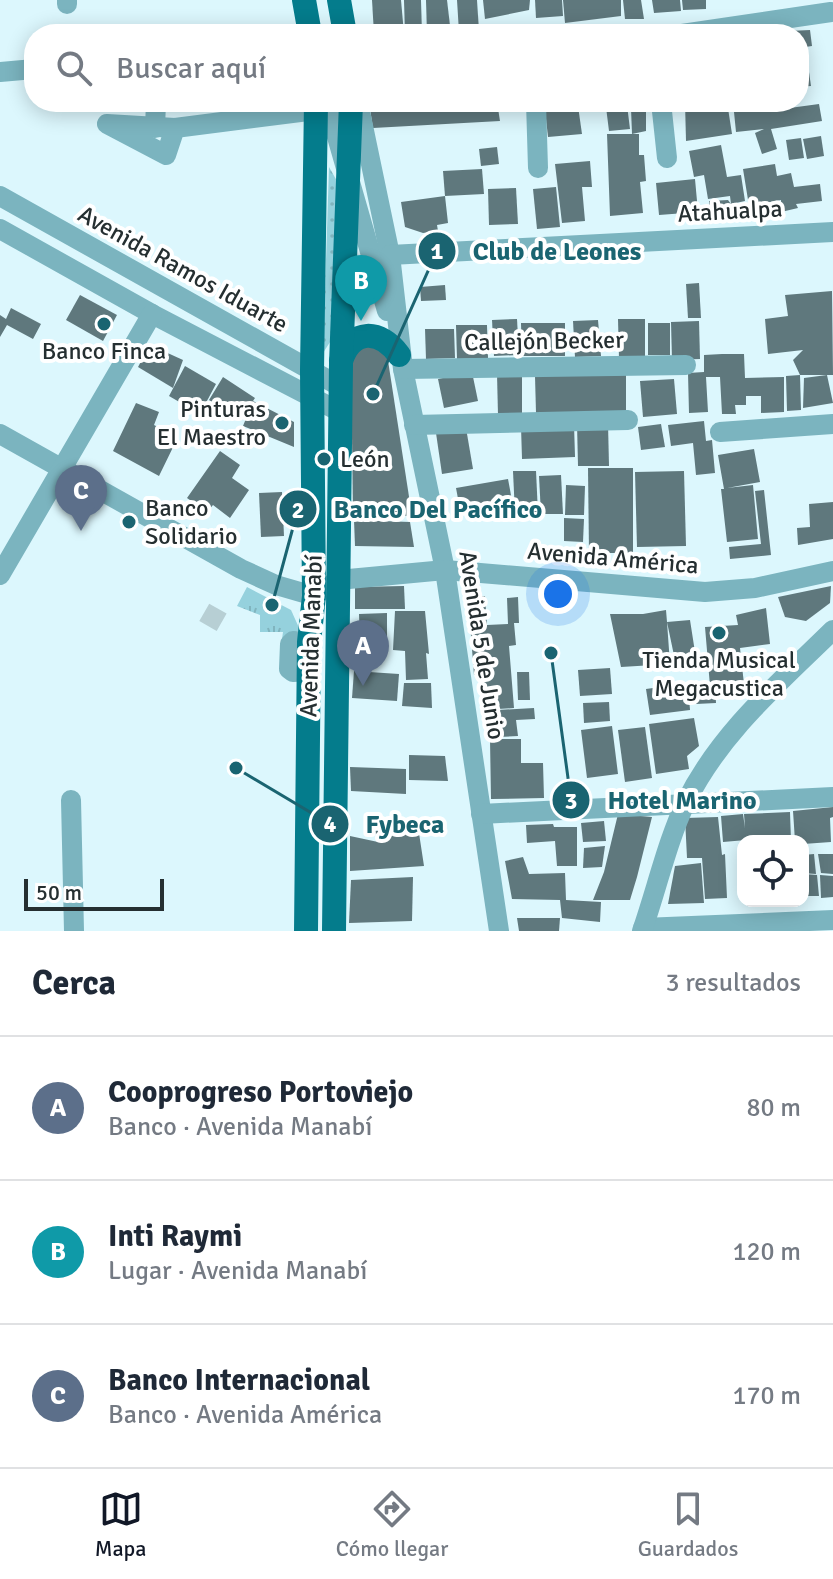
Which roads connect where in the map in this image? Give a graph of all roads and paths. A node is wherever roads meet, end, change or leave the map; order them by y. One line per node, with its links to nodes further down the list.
1 (304, 0): 4 (main road)
2 (339, 0): 5 (main road)
3 (831, 14): 6 (street)
4 (308, 24)
5 (343, 24)
6 (756, 24)
7 (24, 70): 8 (street)
8 (0, 72)
9 (159, 112): 10 (street)
10 (273, 112)
11 (320, 112): 27 (main road, Avenida Manabí)
12 (323, 112): 19 (street, Avenida 5 de Junio)
13 (351, 112): 19 (main road, Avenida Manabí)
14 (360, 112): 23 (street, Avenida 5 de Junio)
15 (536, 112): 18 (street)
16 (662, 112): 17 (street)
17 (667, 158)
18 (538, 168)
19 (348, 171): 25 (street, Avenida 5 de Junio); 28 (main road, Avenida Manabí)
20 (0, 196): 27 (street, Avenida Ramos Iduarte)
21 (0, 229): 24 (street)
22 (833, 232): 23 (street, Atahualpa)
23 (390, 255): 25 (street, Avenida 5 de Junio)
24 (152, 314): 29 (street); 36 (street)
25 (401, 362): 26 (street, Callejón Becker); 28 (main road); 33 (street, Avenida 5 de Junio)
26 (686, 365)
27 (312, 371): 28 (street, Avenida Ramos Iduarte); 29 (main road, Avenida Manabí)
28 (341, 375): 30 (main road, Avenida Manabí)
29 (314, 398): 30 (street); 41 (main road, Avenida Manabí)
30 (342, 413): 40 (main road, Avenida Manabí)
31 (628, 420): 33 (street)
32 (833, 424): 34 (street)
33 (414, 425): 37 (street, Avenida 5 de Junio)
34 (720, 432)
35 (0, 434): 36 (street)
36 (62, 469): 39 (street); 41 (street)
37 (445, 570): 38 (street, Avenida América); 40 (street, Avenida América); 46 (street, Avenida 5 de Junio)
38 (833, 571)
39 (0, 575)
40 (338, 580): 41 (street, Avenida América); 51 (main road, Avenida Manabí)
41 (314, 596): 50 (main road, Avenida Manabí)
42 (833, 630): 45 (street)
43 (833, 797): 45 (street)
44 (71, 800): 49 (street)
45 (685, 804): 46 (street); 48 (street)
46 (481, 814): 52 (street, Avenida 5 de Junio)
47 (833, 920): 48 (street)
48 (642, 929)
49 (74, 931)
50 (306, 931)
51 (334, 931)
52 (499, 931)

